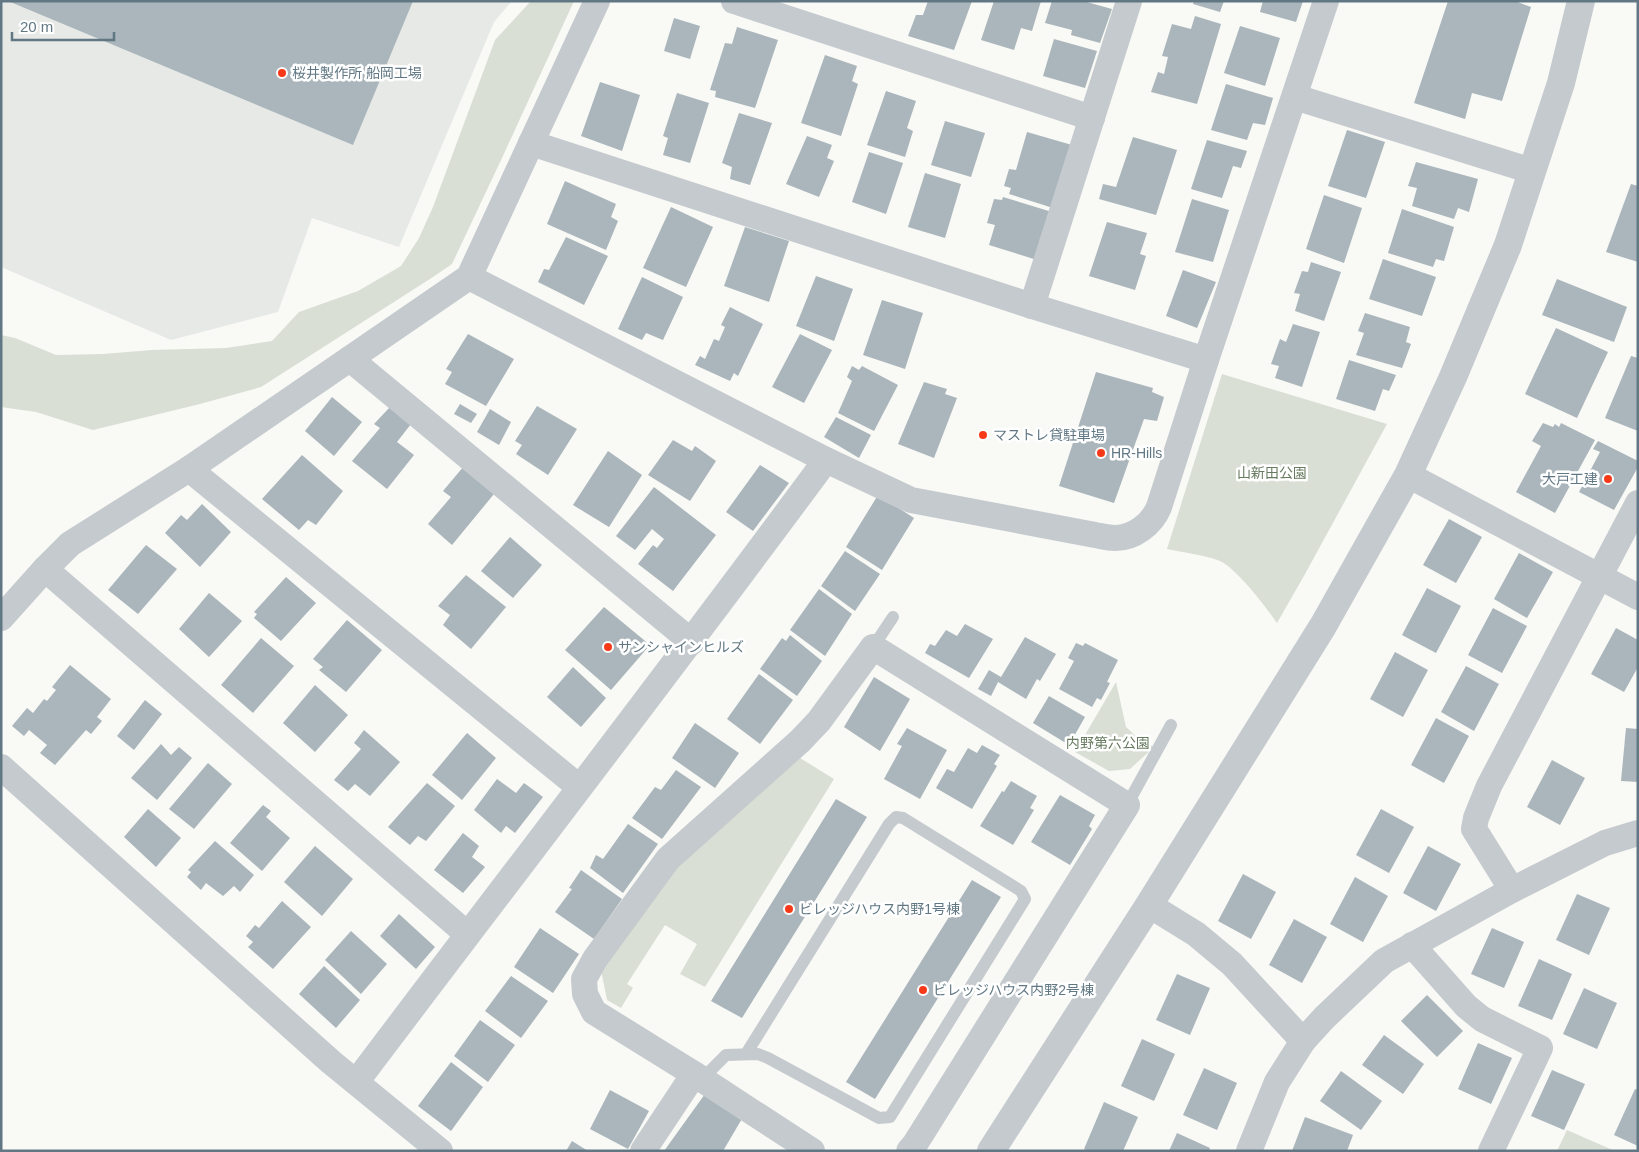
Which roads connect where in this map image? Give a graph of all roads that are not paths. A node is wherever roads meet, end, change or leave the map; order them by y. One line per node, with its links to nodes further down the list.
1 (597, 1): 8 (street)
2 (734, 1): 7 (street)
3 (1129, 1): 7 (street)
4 (1326, 1): 6 (street)
5 (1581, 1): 9 (street)
6 (1295, 97): 9 (street); 13 (street)
7 (1092, 118): 11 (street)
8 (531, 143): 10 (street); 11 (street)
9 (1532, 170): 16 (street)
10 (469, 277): 12 (street); 14 (street)
11 (1032, 306): 13 (street)
12 (350, 359): 15 (street); 23 (street)
13 (1206, 360): 14 (street)
14 (826, 460): 23 (street)
15 (189, 469): 18 (street); 27 (street)
16 (1408, 475): 19 (street); 31 (street)
17 (1638, 504): 19 (street)
18 (45, 569): 22 (street); 32 (street)
19 (1599, 577): 20 (street); 30 (street)
20 (1638, 597)
21 (893, 617): 24 (lane)
22 (1, 618)
23 (692, 642): 27 (street)
24 (873, 647): 28 (street); 36 (street)
25 (1171, 725): 28 (lane)
26 (1, 767): 37 (street)
27 (579, 786): 32 (street)
28 (1127, 805): 42 (street)
29 (1638, 832): 30 (street)
30 (1512, 890): 33 (street)
31 (1149, 905): 34 (street); 38 (street)
32 (467, 934): 37 (street)
33 (1412, 945): 34 (street); 44 (street)
34 (1303, 1041): 43 (street)
35 (746, 1054): 35 (lane); 36 (lane)
36 (700, 1077): 40 (street); 41 (street)
37 (357, 1081): 39 (street)
38 (993, 1150)
39 (440, 1151)
40 (643, 1151)
41 (812, 1151)
42 (909, 1151)
43 (1248, 1151)
44 (1491, 1151)

